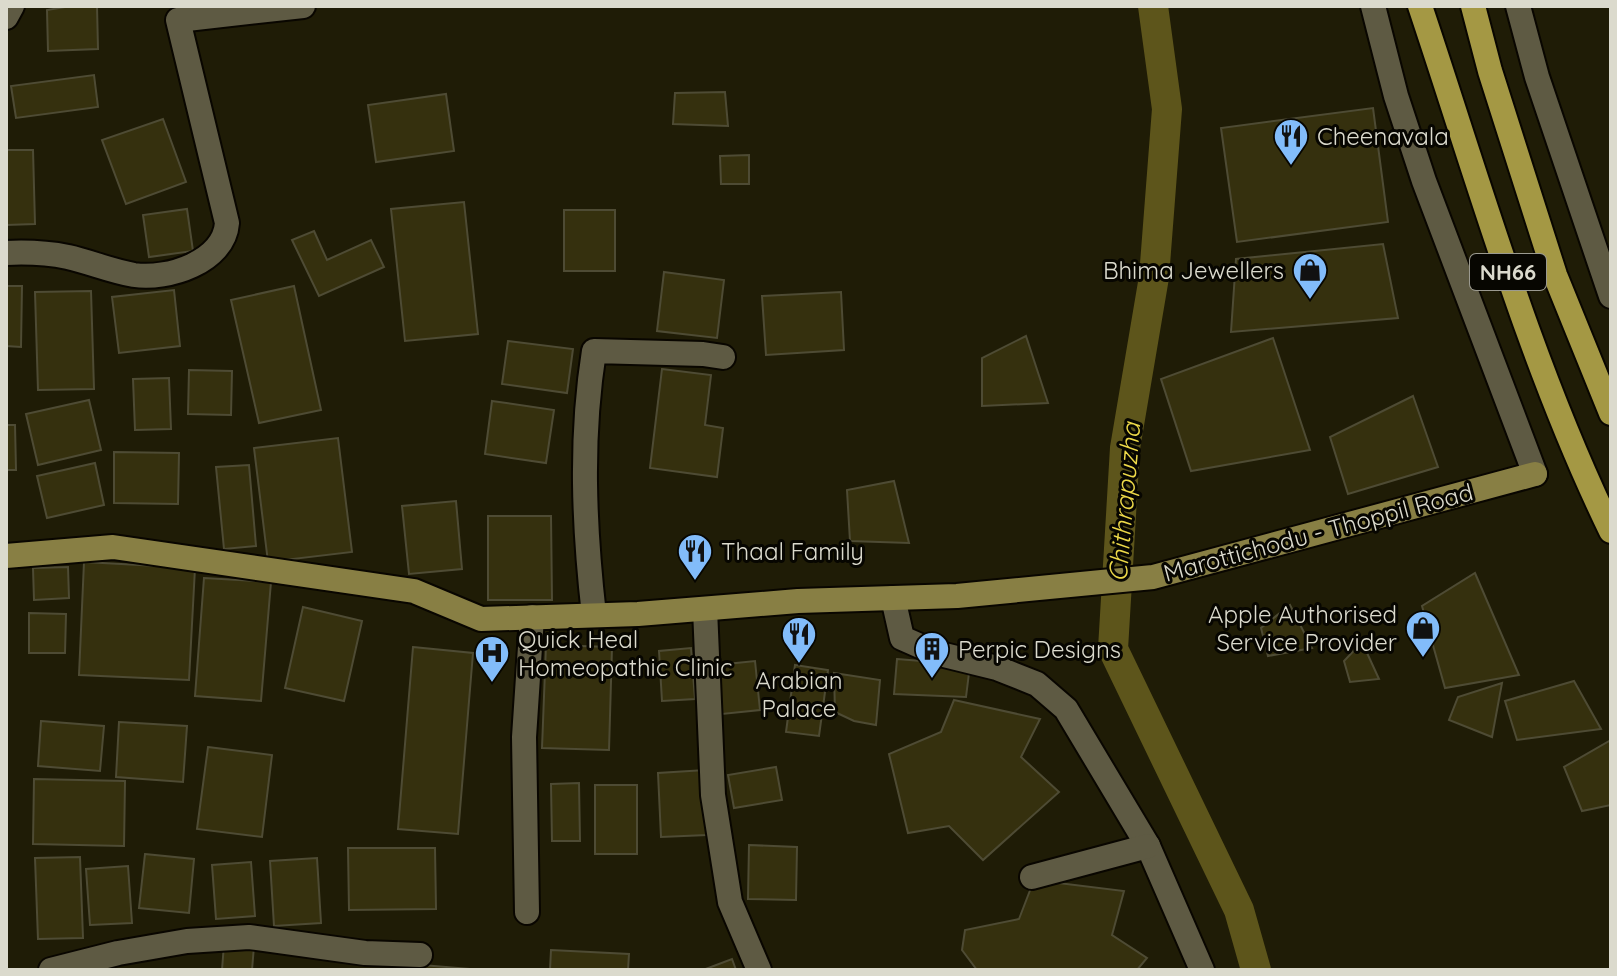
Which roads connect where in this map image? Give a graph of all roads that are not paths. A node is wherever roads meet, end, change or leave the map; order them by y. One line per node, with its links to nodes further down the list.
1 (12, 6): 8 (street)
2 (303, 6): 7 (street)
3 (1373, 6): 13 (street)
4 (1420, 6): 14 (highway, NH66)
5 (1473, 6): 12 (highway, NH66)
6 (1518, 6): 10 (street)
7 (175, 13): 9 (street)
8 (6, 17)
9 (6, 253)
10 (1611, 296)
11 (723, 357): 18 (street)
12 (1611, 413)
13 (1535, 474): 16 (main road, Marottichodu - Thoppil Road)
14 (1611, 531)
15 (6, 556): 19 (main road, Marottichodu - Thoppil Road)
16 (893, 598): 17 (main road, Marottichodu - Thoppil Road); 20 (street)
17 (705, 609): 18 (main road, Marottichodu - Thoppil Road); 25 (street)
18 (594, 615): 19 (main road, Marottichodu - Thoppil Road)
19 (532, 617): 22 (street)
20 (1148, 846): 21 (street); 26 (street)
21 (1032, 877)
22 (527, 912)
23 (420, 955): 24 (street)
24 (51, 970)
25 (759, 970)
26 (1202, 970)

